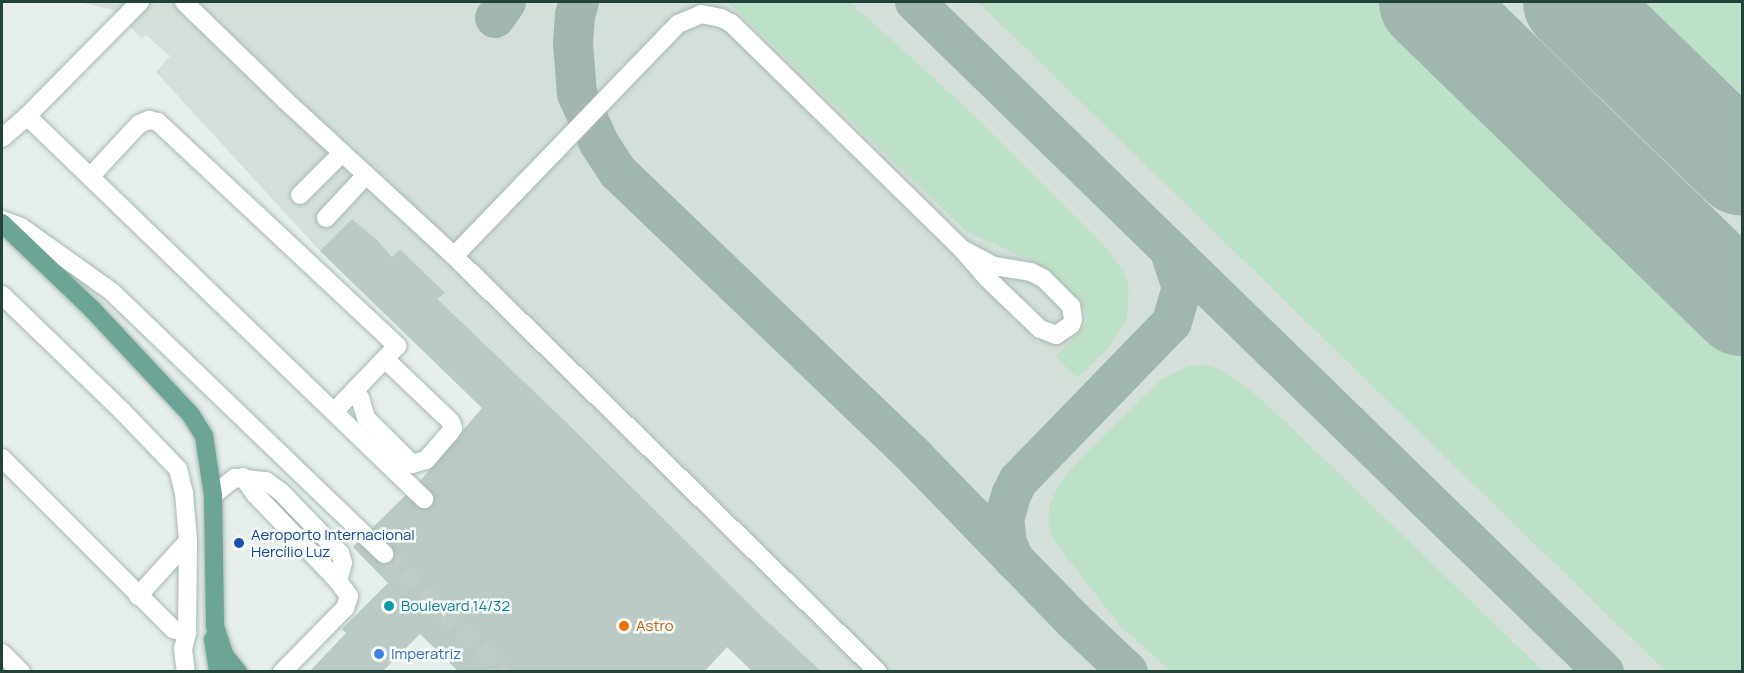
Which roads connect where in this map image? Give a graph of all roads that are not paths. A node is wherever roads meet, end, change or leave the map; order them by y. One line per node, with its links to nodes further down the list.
1 (140, 2): 5 (lane)
2 (172, 2): 4 (lane)
3 (184, 2): 4 (lane)
4 (198, 17): 7 (lane)
5 (27, 116): 6 (lane); 9 (lane)
6 (2, 138)
7 (342, 153): 8 (lane); 10 (lane)
8 (366, 175): 11 (lane); 14 (lane)
9 (90, 177): 16 (lane); 18 (lane)
10 (300, 195)
11 (326, 218)
12 (2, 221): 20 (main road); 23 (lane)
13 (962, 249): 13 (lane); 14 (lane)
14 (454, 256): 33 (lane)
15 (2, 296): 22 (lane)
16 (385, 359): 17 (lane); 17 (lane)
17 (355, 390): 18 (lane)
18 (334, 412): 21 (lane)
19 (2, 458): 24 (lane)
20 (213, 495): 25 (main road); 32 (lane)
21 (424, 499)
22 (188, 541): 24 (lane); 26 (lane)
23 (384, 554)
24 (138, 596): 26 (lane)
25 (215, 626): 30 (main road); 31 (main road)
26 (187, 633): 29 (lane)
27 (2, 653): 28 (lane)
28 (21, 672)
29 (186, 672)
30 (218, 672)
31 (238, 672)
32 (282, 672)
33 (878, 672)

